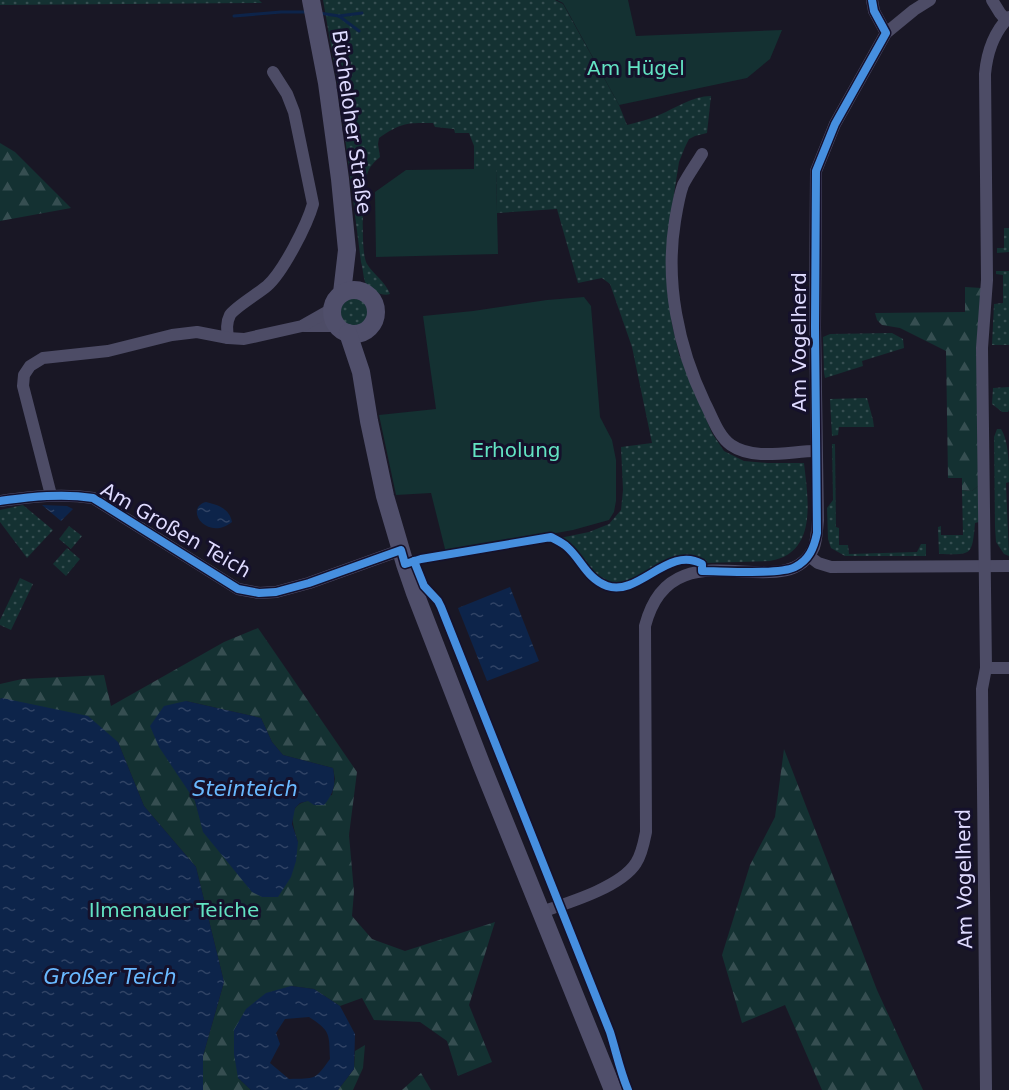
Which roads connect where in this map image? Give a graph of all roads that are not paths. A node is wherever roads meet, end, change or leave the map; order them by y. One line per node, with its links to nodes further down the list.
1 (311, 0): 9 (main road, Bücheloher Straße)
2 (872, 0): 6 (street)
3 (930, 0): 6 (street)
4 (992, 0): 5 (street)
5 (1007, 19): 16 (street, Am Vogelherd)
6 (886, 33): 11 (street, Am Vogelherd)
7 (273, 72): 10 (street)
8 (702, 154): 11 (street)
9 (347, 313): 10 (street); 14 (main road, Bücheloher Straße)
10 (228, 338): 12 (street)
11 (816, 451): 15 (street, Am Vogelherd)
12 (51, 495): 13 (street, Am Großen Teich); 14 (street, Am Großen Teich)
13 (0, 501)
14 (401, 550): 20 (main road, Bücheloher Straße)
15 (809, 556): 16 (street); 20 (street)
16 (984, 566): 17 (street); 18 (street, Am Vogelherd)
17 (1009, 566)
18 (986, 668): 19 (street); 22 (street, Am Vogelherd)
19 (1009, 668)
20 (541, 912): 21 (main road, Bücheloher Straße)
21 (613, 1090)
22 (986, 1090)

